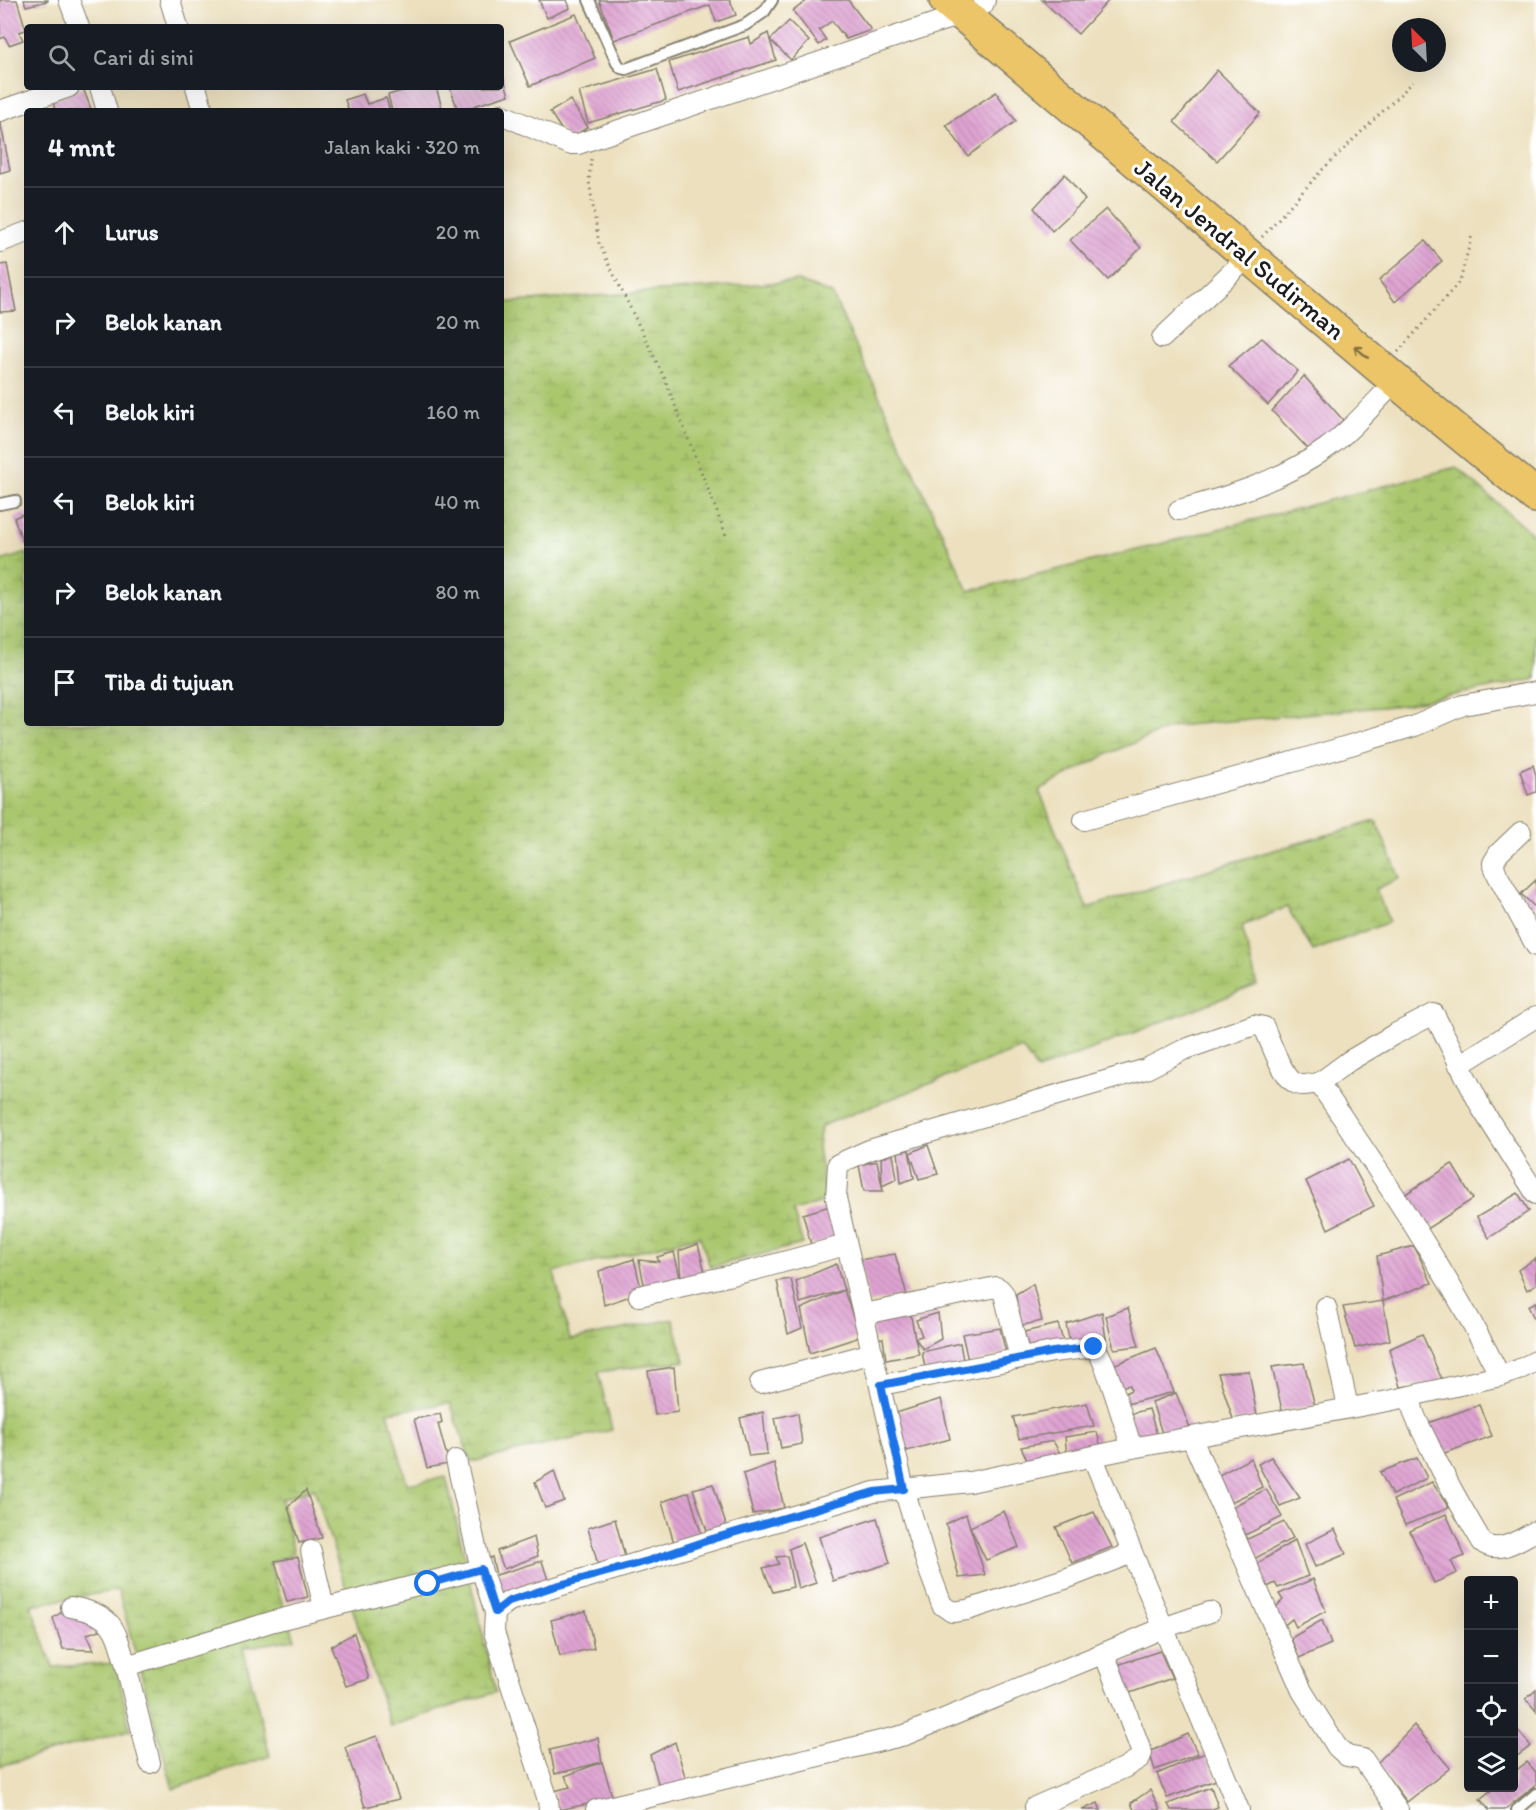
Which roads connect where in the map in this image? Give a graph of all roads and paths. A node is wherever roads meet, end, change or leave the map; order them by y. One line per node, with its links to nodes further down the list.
1 (69, 0): 6 (street)
2 (170, 0): 7 (street)
3 (589, 0): 4 (lane)
4 (772, 0)
5 (971, 4): 16 (street); 20 (highway, Jalan Jendral Sudirman)
6 (79, 24)
7 (177, 24)
8 (1413, 82): 20 (path)
9 (60, 90): 14 (street)
10 (101, 90): 12 (street)
11 (197, 90): 13 (street)
12 (106, 108)
13 (202, 108)
14 (0, 111)
15 (504, 115): 16 (street)
16 (591, 139): 28 (path)
17 (24, 233): 19 (street)
18 (1472, 235): 22 (path)
19 (0, 242)
20 (1255, 247): 21 (street); 22 (highway, Jalan Jendral Sudirman)
21 (1162, 338)
22 (1397, 367): 23 (highway, Jalan Jendral Sudirman); 24 (highway, Jalan Jendral Sudirman); 27 (street)
23 (1536, 472)
24 (1536, 496)
25 (15, 501): 26 (lane)
26 (0, 504)
27 (1179, 510)
28 (726, 535)
29 (1536, 692): 30 (street)
30 (1084, 820)
31 (1521, 832): 32 (street)
32 (1536, 946)
33 (1536, 1017): 34 (street)
34 (1459, 1065): 35 (street); 36 (street)
35 (1320, 1083): 37 (street); 44 (street)
36 (1536, 1194)
37 (846, 1245): 38 (street); 40 (street)
38 (639, 1296)
39 (1326, 1307): 48 (street)
40 (864, 1314): 41 (street); 42 (street)
41 (873, 1353): 45 (street); 46 (street)
42 (1020, 1358): 46 (street); 50 (street)
43 (1536, 1361): 44 (street)
44 (1500, 1376): 47 (street)
45 (760, 1383)
46 (881, 1385): 53 (street)
47 (1411, 1396): 48 (street); 54 (street)
48 (1348, 1407): 49 (street)
49 (1192, 1438): 50 (street); 71 (street)
50 (1132, 1449): 51 (street)
51 (1093, 1458): 53 (street); 56 (street)
52 (456, 1460): 57 (street)
53 (904, 1489): 56 (street); 60 (street)
54 (1536, 1531)
55 (311, 1551): 59 (street)
56 (1132, 1553): 62 (street)
57 (481, 1569): 59 (street); 60 (street)
58 (71, 1607): 64 (street)
59 (324, 1608): 64 (street)
60 (495, 1612): 68 (street)
61 (1210, 1612): 62 (street)
62 (1163, 1628): 63 (street); 70 (street)
63 (1104, 1653): 67 (street); 69 (street)
64 (126, 1666): 65 (street)
65 (150, 1763)
66 (1536, 1794): 72 (lane)
67 (1035, 1807)
68 (549, 1810)
69 (596, 1810)
70 (1239, 1810)
71 (1398, 1810)
72 (1517, 1810)

